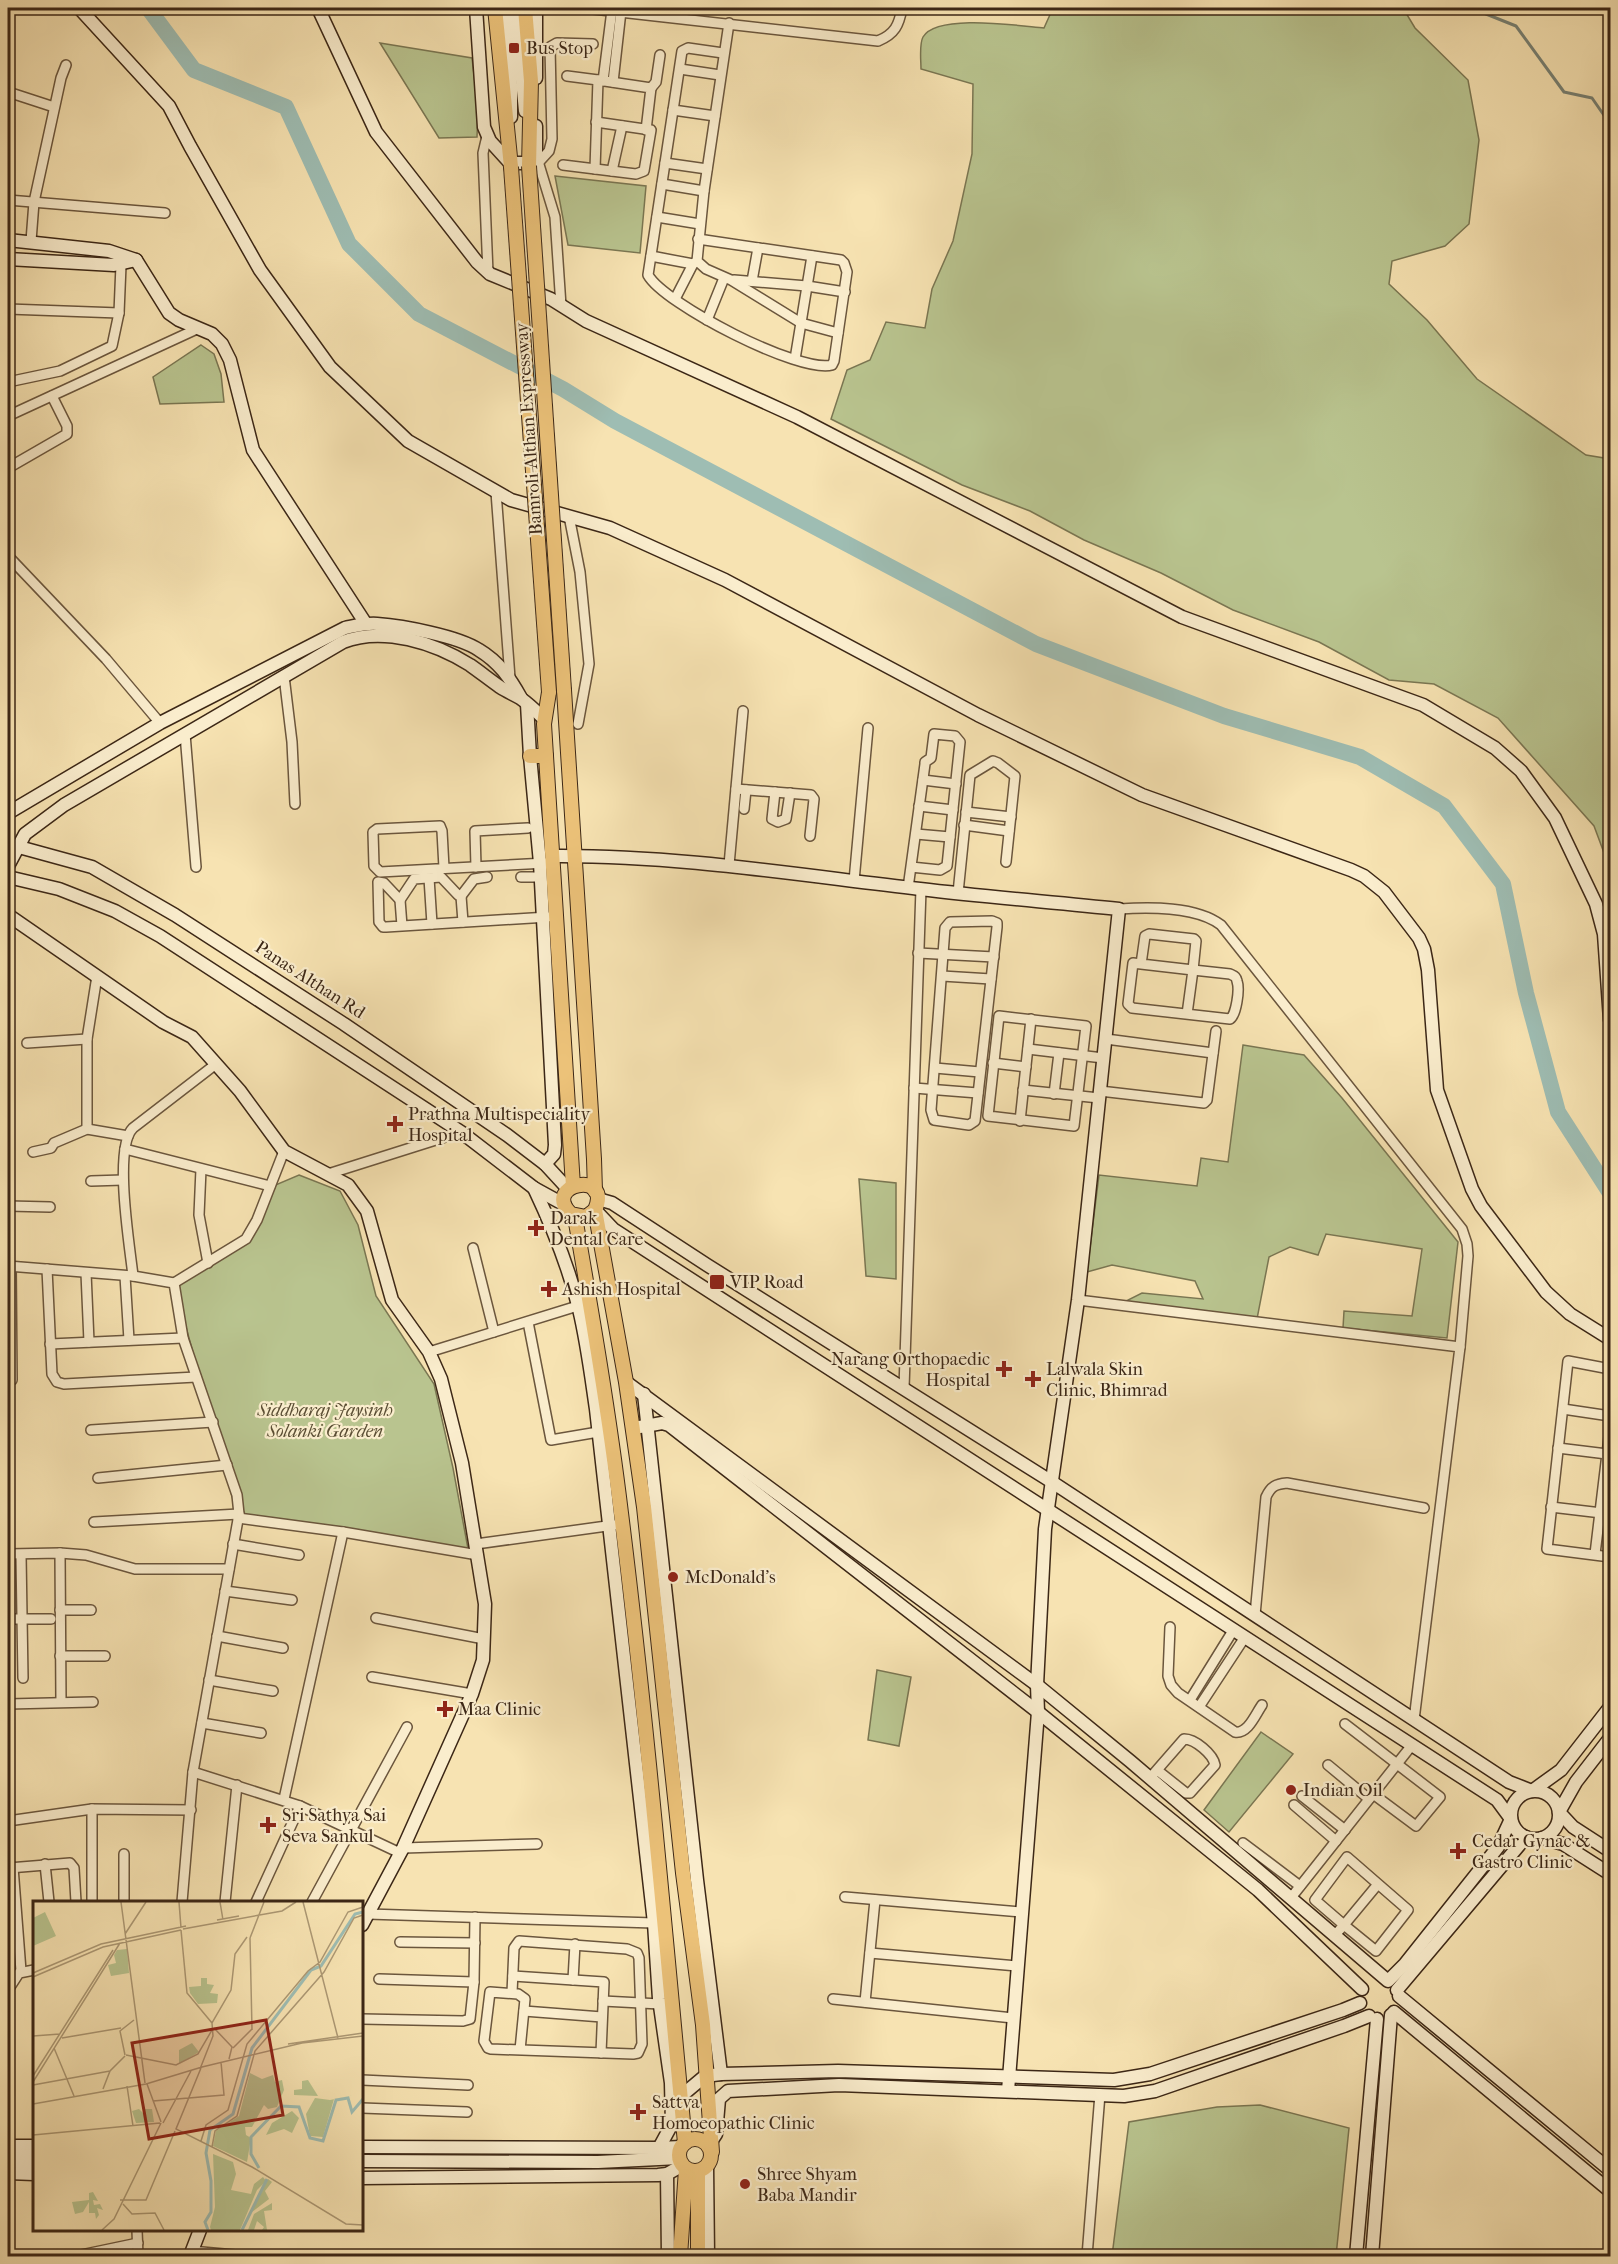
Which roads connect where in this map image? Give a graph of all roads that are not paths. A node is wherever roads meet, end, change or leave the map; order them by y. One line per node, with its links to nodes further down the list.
1 (80, 8): 72 (street)
2 (318, 8): 54 (street)
3 (476, 8): 29 (street)
4 (495, 8): 32 (main road)
5 (506, 8): 32 (street)
6 (515, 8): 30 (street)
7 (525, 8): 30 (main road, Bamroli-Althan Expressway)
8 (536, 8): 30 (street)
9 (584, 8): 11 (street)
10 (902, 8): 12 (street)
11 (616, 11): 12 (street); 20 (street)
12 (729, 23): 14 (street)
13 (593, 44): 30 (street)
14 (723, 53): 17 (street); 18 (street)
15 (660, 55): 21 (street)
16 (66, 65): 23 (street)
17 (680, 69): 18 (street); 24 (street)
18 (720, 75): 25 (street)
19 (567, 76): 20 (street)
20 (604, 81): 21 (street); 26 (street)
21 (651, 88): 28 (street)
22 (8, 92): 23 (street)
23 (54, 107): 40 (street)
24 (673, 111): 25 (street); 31 (street)
25 (714, 117): 35 (street)
26 (596, 122): 27 (street); 34 (street)
27 (622, 126): 28 (street); 36 (street)
28 (646, 130): 36 (street)
29 (487, 136): 32 (street); 54 (street)
30 (533, 161): 32 (street); 60 (street); 81 (main road, Bamroli-Althan Expressway, bridge)
31 (665, 163): 35 (street); 37 (street)
32 (510, 165): 80 (main road, bridge)
33 (563, 165): 34 (street)
34 (595, 169): 36 (street)
35 (707, 169): 38 (street)
36 (612, 171)
37 (662, 184): 38 (street); 42 (street)
38 (704, 192): 43 (street)
39 (8, 200): 40 (street)
40 (34, 202): 41 (street); 46 (street)
41 (165, 213)
42 (657, 217): 43 (street); 48 (street)
43 (700, 224): 44 (street)
44 (698, 239): 47 (street); 52 (street)
45 (8, 240): 46 (street)
46 (31, 242): 51 (street)
47 (758, 248): 49 (street); 56 (street)
48 (651, 256): 52 (street); 59 (street)
49 (812, 256): 57 (street); 58 (street)
50 (8, 259): 53 (street)
51 (136, 260): 53 (street); 65 (street)
52 (695, 262): 55 (street); 59 (street)
53 (121, 265): 62 (street)
54 (488, 273): 60 (street)
55 (728, 279): 56 (street); 63 (street); 64 (street)
56 (752, 281): 57 (street)
57 (807, 286): 58 (street); 64 (street)
58 (844, 292): 66 (street)
59 (675, 299): 63 (street)
60 (561, 306): 144 (street)
61 (8, 309): 62 (street)
62 (119, 313): 68 (street)
63 (707, 320): 67 (street)
64 (801, 323): 66 (street); 67 (street)
65 (199, 328): 69 (street); 75 (street)
66 (838, 333): 67 (street)
67 (795, 359)
68 (8, 382)
69 (52, 396): 70 (street); 71 (street)
70 (8, 416)
71 (8, 468)
72 (496, 492): 73 (street); 77 (street)
73 (569, 516): 81 (street); 200 (street)
74 (8, 556): 82 (street)
75 (366, 624): 77 (street); 82 (street)
76 (284, 676): 78 (street); 84 (street); 92 (street)
77 (510, 678): 78 (street)
78 (525, 702): 80 (street); 85 (street)
79 (743, 711): 89 (street)
80 (544, 719): 86 (main road)
81 (572, 720): 106 (main road, Bamroli-Althan Expressway)
82 (160, 723): 97 (street)
83 (868, 728): 120 (street)
84 (185, 734): 105 (street); 111 (street)
85 (530, 756): 86 (main road); 107 (street)
86 (546, 756): 107 (main road)
87 (923, 780): 88 (street); 88 (street); 93 (street)
88 (956, 784): 95 (street)
89 (741, 789): 90 (street); 94 (street); 109 (street)
90 (775, 792): 91 (street); 91 (street)
91 (790, 793): 103 (street)
92 (295, 804)
93 (919, 806): 95 (street); 102 (street)
94 (744, 810)
95 (953, 810): 104 (street)
96 (966, 812): 98 (street); 98 (street); 99 (street)
97 (8, 813)
98 (1011, 817): 101 (street)
99 (964, 825): 101 (street); 123 (street)
100 (528, 828): 112 (street)
101 (1009, 831): 108 (street)
102 (916, 834): 104 (street); 113 (street)
103 (810, 836)
104 (950, 837): 113 (street)
105 (12, 845): 110 (street); 173 (street, Panas Althan Rd)
106 (576, 856): 107 (street); 109 (street); 181 (main road, Bamroli-Althan Expressway)
107 (549, 861): 112 (street); 118 (street); 129 (main road)
108 (1006, 862)
109 (729, 865): 120 (street)
110 (8, 866)
111 (196, 867)
112 (476, 867): 114 (street)
113 (911, 867): 121 (street)
114 (444, 868): 114 (street)
115 (8, 877): 168 (street)
116 (487, 877): 124 (street)
117 (521, 877): 118 (street)
118 (540, 877): 128 (street)
119 (429, 878): 124 (street); 125 (street); 131 (street)
120 (854, 881): 121 (street)
121 (908, 888): 122 (street)
122 (921, 889): 123 (street); 133 (street)
123 (958, 893): 126 (street)
124 (461, 896): 130 (street)
125 (400, 900): 132 (street); 132 (street)
126 (1119, 909): 136 (street); 204 (street)
127 (8, 915): 139 (street)
128 (541, 917): 129 (street); 130 (street); 173 (street)
129 (556, 917): 179 (main road)
130 (463, 922): 131 (street)
131 (432, 924): 132 (street)
132 (402, 926)
133 (918, 953): 134 (street); 159 (street)
134 (944, 954): 135 (street); 135 (street); 140 (street)
135 (994, 957): 141 (street)
136 (1114, 961): 137 (street); 147 (street)
137 (1137, 963): 138 (street); 138 (street); 142 (street)
138 (1192, 970): 142 (street); 142 (street)
139 (97, 976): 146 (street); 155 (street)
140 (942, 976): 141 (street); 157 (street)
141 (991, 979): 158 (street)
142 (1187, 1014)
143 (1031, 1019): 149 (street); 152 (street); 154 (street)
144 (1611, 1020)
145 (1216, 1031): 151 (street)
146 (87, 1039): 148 (street); 167 (street)
147 (1106, 1039): 151 (street); 153 (street)
148 (27, 1043)
149 (1028, 1049): 150 (street); 156 (street)
150 (1059, 1053): 152 (street); 163 (street)
151 (1213, 1053): 164 (street)
152 (1083, 1056): 153 (street); 165 (street)
153 (1103, 1058): 164 (street)
154 (993, 1063): 156 (street); 166 (street)
155 (216, 1064): 169 (street); 171 (street)
156 (1026, 1067): 161 (street)
157 (935, 1068): 158 (street); 160 (street)
158 (980, 1072): 162 (street)
159 (914, 1088): 160 (street); 210 (street)
160 (933, 1090): 162 (street); 162 (street)
161 (1023, 1090): 163 (street); 166 (street)
162 (978, 1093)
163 (1054, 1094): 165 (street)
164 (1099, 1095): 165 (street); 195 (street)
165 (1078, 1096): 166 (street)
166 (1020, 1121)
167 (87, 1129): 169 (street); 172 (street)
168 (461, 1132): 175 (street); 180 (street)
169 (128, 1136): 170 (street)
170 (125, 1149): 174 (street); 176 (street)
171 (284, 1151): 175 (street); 178 (street)
172 (33, 1152)
173 (545, 1164): 179 (street, Panas Althan Rd)
174 (201, 1169): 178 (street); 187 (street)
175 (328, 1174): 205 (street)
176 (123, 1180): 177 (street); 191 (street)
177 (91, 1181)
178 (270, 1186): 187 (street)
179 (571, 1187): 181 (main road); 182 (main road)
180 (534, 1188): 182 (street); 196 (street)
181 (596, 1200): 185 (main road); 194 (main road, Bamroli-Althan Expressway); 210 (street); 227 (street)
182 (565, 1205): 185 (main road)
183 (8, 1206): 184 (street)
184 (50, 1207)
185 (575, 1217): 196 (main road)
186 (473, 1248): 198 (street)
187 (208, 1263): 192 (street)
188 (9, 1266): 189 (street); 208 (street)
189 (47, 1269): 190 (street); 203 (street)
190 (86, 1273): 191 (street); 202 (street)
191 (129, 1276): 192 (street); 201 (street)
192 (174, 1283): 199 (street)
193 (624, 1283): 194 (main road)
194 (609, 1286): 209 (main road, Bamroli-Althan Expressway)
195 (1077, 1300): 204 (street); 224 (street)
196 (584, 1304): 197 (street); 219 (main road)
197 (528, 1322): 198 (street); 219 (street)
198 (494, 1332): 205 (street)
199 (183, 1338): 201 (street); 207 (street)
200 (1611, 1339)
201 (129, 1340): 202 (street)
202 (89, 1342): 203 (street)
203 (50, 1344): 207 (street)
204 (1460, 1347): 274 (street)
205 (429, 1352): 235 (street)
206 (1611, 1369): 212 (street)
207 (196, 1377): 214 (street)
208 (12, 1380)
209 (626, 1382): 211 (street); 216 (main road, Bamroli-Althan Expressway)
210 (903, 1388): 224 (street)
211 (644, 1394): 215 (street); 263 (street)
212 (1563, 1409): 213 (street); 220 (street)
213 (1611, 1416)
214 (213, 1422): 218 (street); 222 (street)
215 (649, 1425): 216 (street); 273 (street); 299 (street)
216 (634, 1428): 299 (main road, Bamroli-Althan Expressway)
217 (1611, 1429): 221 (street)
218 (91, 1430)
219 (604, 1431): 232 (main road)
220 (1558, 1448): 221 (street); 225 (street)
221 (1607, 1454): 228 (street)
222 (227, 1465): 223 (street); 230 (street)
223 (98, 1478)
224 (1052, 1482): 227 (street); 247 (street)
225 (1551, 1507): 228 (street); 238 (street)
226 (1424, 1508): 247 (street)
227 (1047, 1510): 253 (street); 263 (street)
228 (1600, 1513): 229 (street); 238 (street)
229 (1611, 1514)
230 (238, 1516): 231 (street); 233 (street); 234 (street)
231 (94, 1522)
232 (615, 1525): 235 (street); 305 (main road)
233 (343, 1532): 235 (street); 289 (street)
234 (233, 1544): 240 (street); 242 (street)
235 (477, 1550): 256 (street)
236 (60, 1553): 239 (street); 242 (street); 245 (street)
237 (8, 1554): 239 (street)
238 (1595, 1554): 241 (street)
239 (21, 1555): 250 (street)
240 (299, 1555)
241 (1611, 1557)
242 (229, 1569): 243 (street)
243 (225, 1591): 244 (street); 254 (street)
244 (291, 1600)
245 (60, 1610): 246 (street); 258 (street)
246 (91, 1610)
247 (1255, 1616): 274 (street)
248 (376, 1618): 256 (street)
249 (8, 1619): 250 (street)
250 (22, 1619): 251 (street); 261 (street)
251 (51, 1619)
252 (1170, 1627): 266 (street)
253 (1234, 1629): 255 (street); 266 (street)
254 (217, 1636): 257 (street); 262 (street)
255 (1245, 1637): 271 (street); 280 (street)
256 (484, 1639): 265 (street)
257 (283, 1647)
258 (60, 1656): 259 (street); 267 (street)
259 (105, 1656)
260 (372, 1677): 265 (street)
261 (22, 1678)
262 (209, 1680): 264 (street); 275 (street)
263 (1037, 1685): 273 (street); 284 (street)
264 (273, 1691)
265 (472, 1694): 306 (street)
266 (1190, 1700): 271 (street)
267 (61, 1702): 268 (street); 269 (street)
268 (93, 1702)
269 (8, 1704)
270 (1262, 1705): 271 (street)
271 (1199, 1707)
272 (1611, 1707): 286 (street)
273 (1038, 1712): 325 (street); 343 (street)
274 (1414, 1720): 286 (street)
275 (202, 1723): 278 (street); 283 (street)
276 (1345, 1724): 281 (street)
277 (407, 1727): 297 (street)
278 (261, 1733)
279 (1611, 1738): 294 (street)
280 (1412, 1745): 281 (street); 295 (street)
281 (1397, 1764): 288 (street); 288 (street)
282 (1328, 1766): 288 (street)
283 (193, 1772): 285 (street); 293 (street)
284 (1154, 1774): 284 (street); 315 (street)
285 (237, 1785): 289 (street); 322 (street)
286 (1532, 1791): 294 (street); 295 (street)
287 (1302, 1796): 298 (street)
288 (1371, 1797): 298 (street)
289 (284, 1799): 291 (street)
290 (1294, 1805): 302 (street)
291 (300, 1806): 297 (street); 323 (street)
292 (92, 1809): 293 (street); 296 (street); 319 (street)
293 (191, 1810): 321 (street)
294 (1559, 1812): 301 (street); 307 (street)
295 (1511, 1820): 300 (street); 344 (street)
296 (8, 1821)
297 (352, 1829): 306 (street); 324 (street)
298 (1345, 1830): 302 (street)
299 (686, 1834): 361 (street); 362 (main road, Bamroli-Althan Expressway)
300 (1526, 1837): 301 (street); 344 (street)
301 (1542, 1838): 311 (street)
302 (1336, 1841): 313 (street)
303 (1243, 1843): 313 (street)
304 (537, 1844): 306 (street)
305 (651, 1847): 329 (street); 368 (main road)
306 (402, 1851): 326 (street)
307 (1611, 1851)
308 (124, 1854): 320 (street)
309 (45, 1864): 310 (street); 317 (street); 318 (street)
310 (10, 1868): 338 (street)
311 (1611, 1874)
312 (1378, 1884): 330 (street); 330 (street); 330 (street)
313 (1300, 1886): 315 (street)
314 (845, 1897): 316 (street)
315 (1290, 1899): 331 (street)
316 (875, 1900): 325 (street); 335 (street)
317 (49, 1901)
318 (76, 1901)
319 (92, 1901)
320 (124, 1901)
321 (182, 1901)
322 (225, 1901)
323 (256, 1901)
324 (313, 1901)
325 (1022, 1912): 336 (street)
326 (368, 1914): 327 (street); 328 (street)
327 (476, 1917): 329 (street); 333 (street)
328 (363, 1923)
329 (654, 1923): 352 (street)
330 (1344, 1925): 331 (street)
331 (1334, 1936): 344 (street)
332 (400, 1942): 333 (street)
333 (475, 1943): 342 (street)
334 (575, 1944): 339 (street); 341 (street); 350 (street)
335 (870, 1953): 336 (street); 349 (street)
336 (1017, 1966): 357 (street)
337 (33, 1970): 338 (street)
338 (21, 1971): 345 (street)
339 (513, 1976): 341 (street); 346 (street)
340 (378, 1979): 342 (street)
341 (573, 1980): 348 (street)
342 (474, 1982): 358 (street)
343 (1362, 1989): 344 (street); 351 (street)
344 (1395, 1989): 354 (street); 382 (street)
345 (8, 1990)
346 (512, 1993): 353 (street); 359 (street)
347 (832, 1999): 349 (street)
348 (603, 2001): 350 (street); 356 (street)
349 (864, 2002): 357 (street)
350 (640, 2003): 352 (street); 360 (street)
351 (1360, 2003): 355 (street); 363 (street)
352 (660, 2004): 375 (street)
353 (524, 2011): 356 (street); 359 (street)
354 (1393, 2013): 355 (street); 387 (street); 403 (street)
355 (1373, 2017): 367 (street); 402 (street)
356 (602, 2018): 360 (street)
357 (1013, 2018): 363 (street)
358 (363, 2019)
359 (520, 2050): 360 (street)
360 (601, 2052)
361 (721, 2074): 362 (street); 363 (street)
362 (705, 2076): 368 (street); 373 (main road, Bamroli-Althan Expressway)
363 (1008, 2076): 366 (street)
364 (363, 2080): 365 (street)
365 (468, 2085)
366 (1008, 2091): 367 (street); 373 (street)
367 (1100, 2094): 401 (street)
368 (680, 2097): 378 (main road)
369 (363, 2108): 370 (street)
370 (467, 2112)
371 (8, 2146): 372 (street)
372 (33, 2146)
373 (711, 2146): 378 (main road); 378 (main road)
374 (363, 2147): 375 (street)
375 (659, 2148): 378 (street)
376 (33, 2155): 377 (street)
377 (8, 2156)
378 (688, 2160): 379 (street); 385 (street); 396 (main road); 397 (main road); 398 (street)
379 (363, 2161)
380 (8, 2162): 381 (street)
381 (33, 2164)
382 (1611, 2170)
383 (8, 2173): 384 (street)
384 (33, 2174)
385 (667, 2174): 386 (street); 395 (street)
386 (363, 2178)
387 (1611, 2191)
388 (137, 2231): 390 (street)
389 (199, 2231): 391 (street)
390 (138, 2244): 392 (street); 393 (street)
391 (190, 2254): 394 (street)
392 (76, 2256)
393 (138, 2256)
394 (240, 2256)
395 (668, 2256)
396 (680, 2256)
397 (698, 2256)
398 (708, 2256)
399 (830, 2256): 400 (street)
400 (860, 2256)
401 (1087, 2256)
402 (1356, 2256)
403 (1372, 2256)

